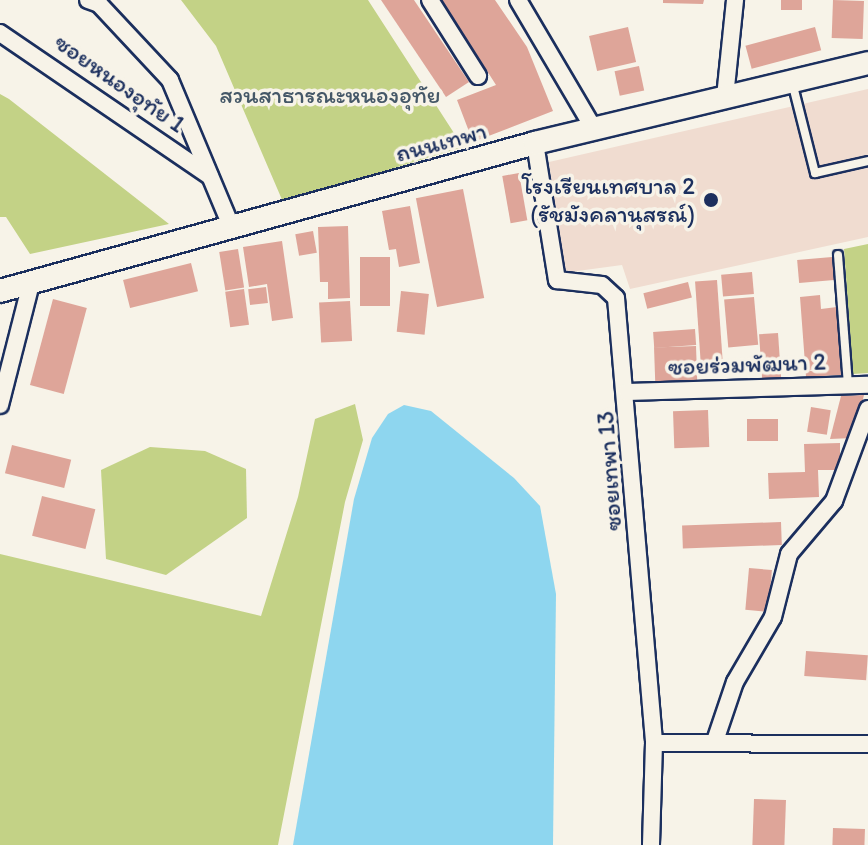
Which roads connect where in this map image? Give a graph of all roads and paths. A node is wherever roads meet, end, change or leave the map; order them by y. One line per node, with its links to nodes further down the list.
1 (430, 0): 7 (street)
2 (518, 0): 10 (street)
3 (735, 0): 9 (street)
4 (96, 1): 13 (street)
5 (0, 33): 13 (street, ซอยหนองอุทัย 1)
6 (868, 63): 8 (street, ถนนเทพา)
7 (478, 76)
8 (792, 81): 9 (street, ถนนเทพา); 12 (lane)
9 (725, 97): 10 (street, ถนนเทพา)
10 (594, 129): 11 (street, ถนนเทพา)
11 (535, 143): 14 (street, ถนนเทพา); 20 (street, ซอยเทพา 13)
12 (868, 161)
13 (210, 177): 14 (street)
14 (232, 228): 16 (street, ถนนเทพา)
15 (838, 255): 18 (lane)
16 (31, 283): 17 (street, ถนนเทพา); 21 (street)
17 (0, 291)
18 (848, 385): 19 (street, ซอยร่วมพัฒนา 2); 20 (street, ซอยร่วมพัฒนา 2)
19 (868, 385)
20 (627, 392): 24 (street, ซอยเทพา 13)
21 (0, 405)
22 (868, 409): 23 (street)
23 (715, 741): 24 (street); 25 (street)
24 (654, 743): 26 (street, ซอยเทพา 13)
25 (868, 744)
26 (651, 845)

